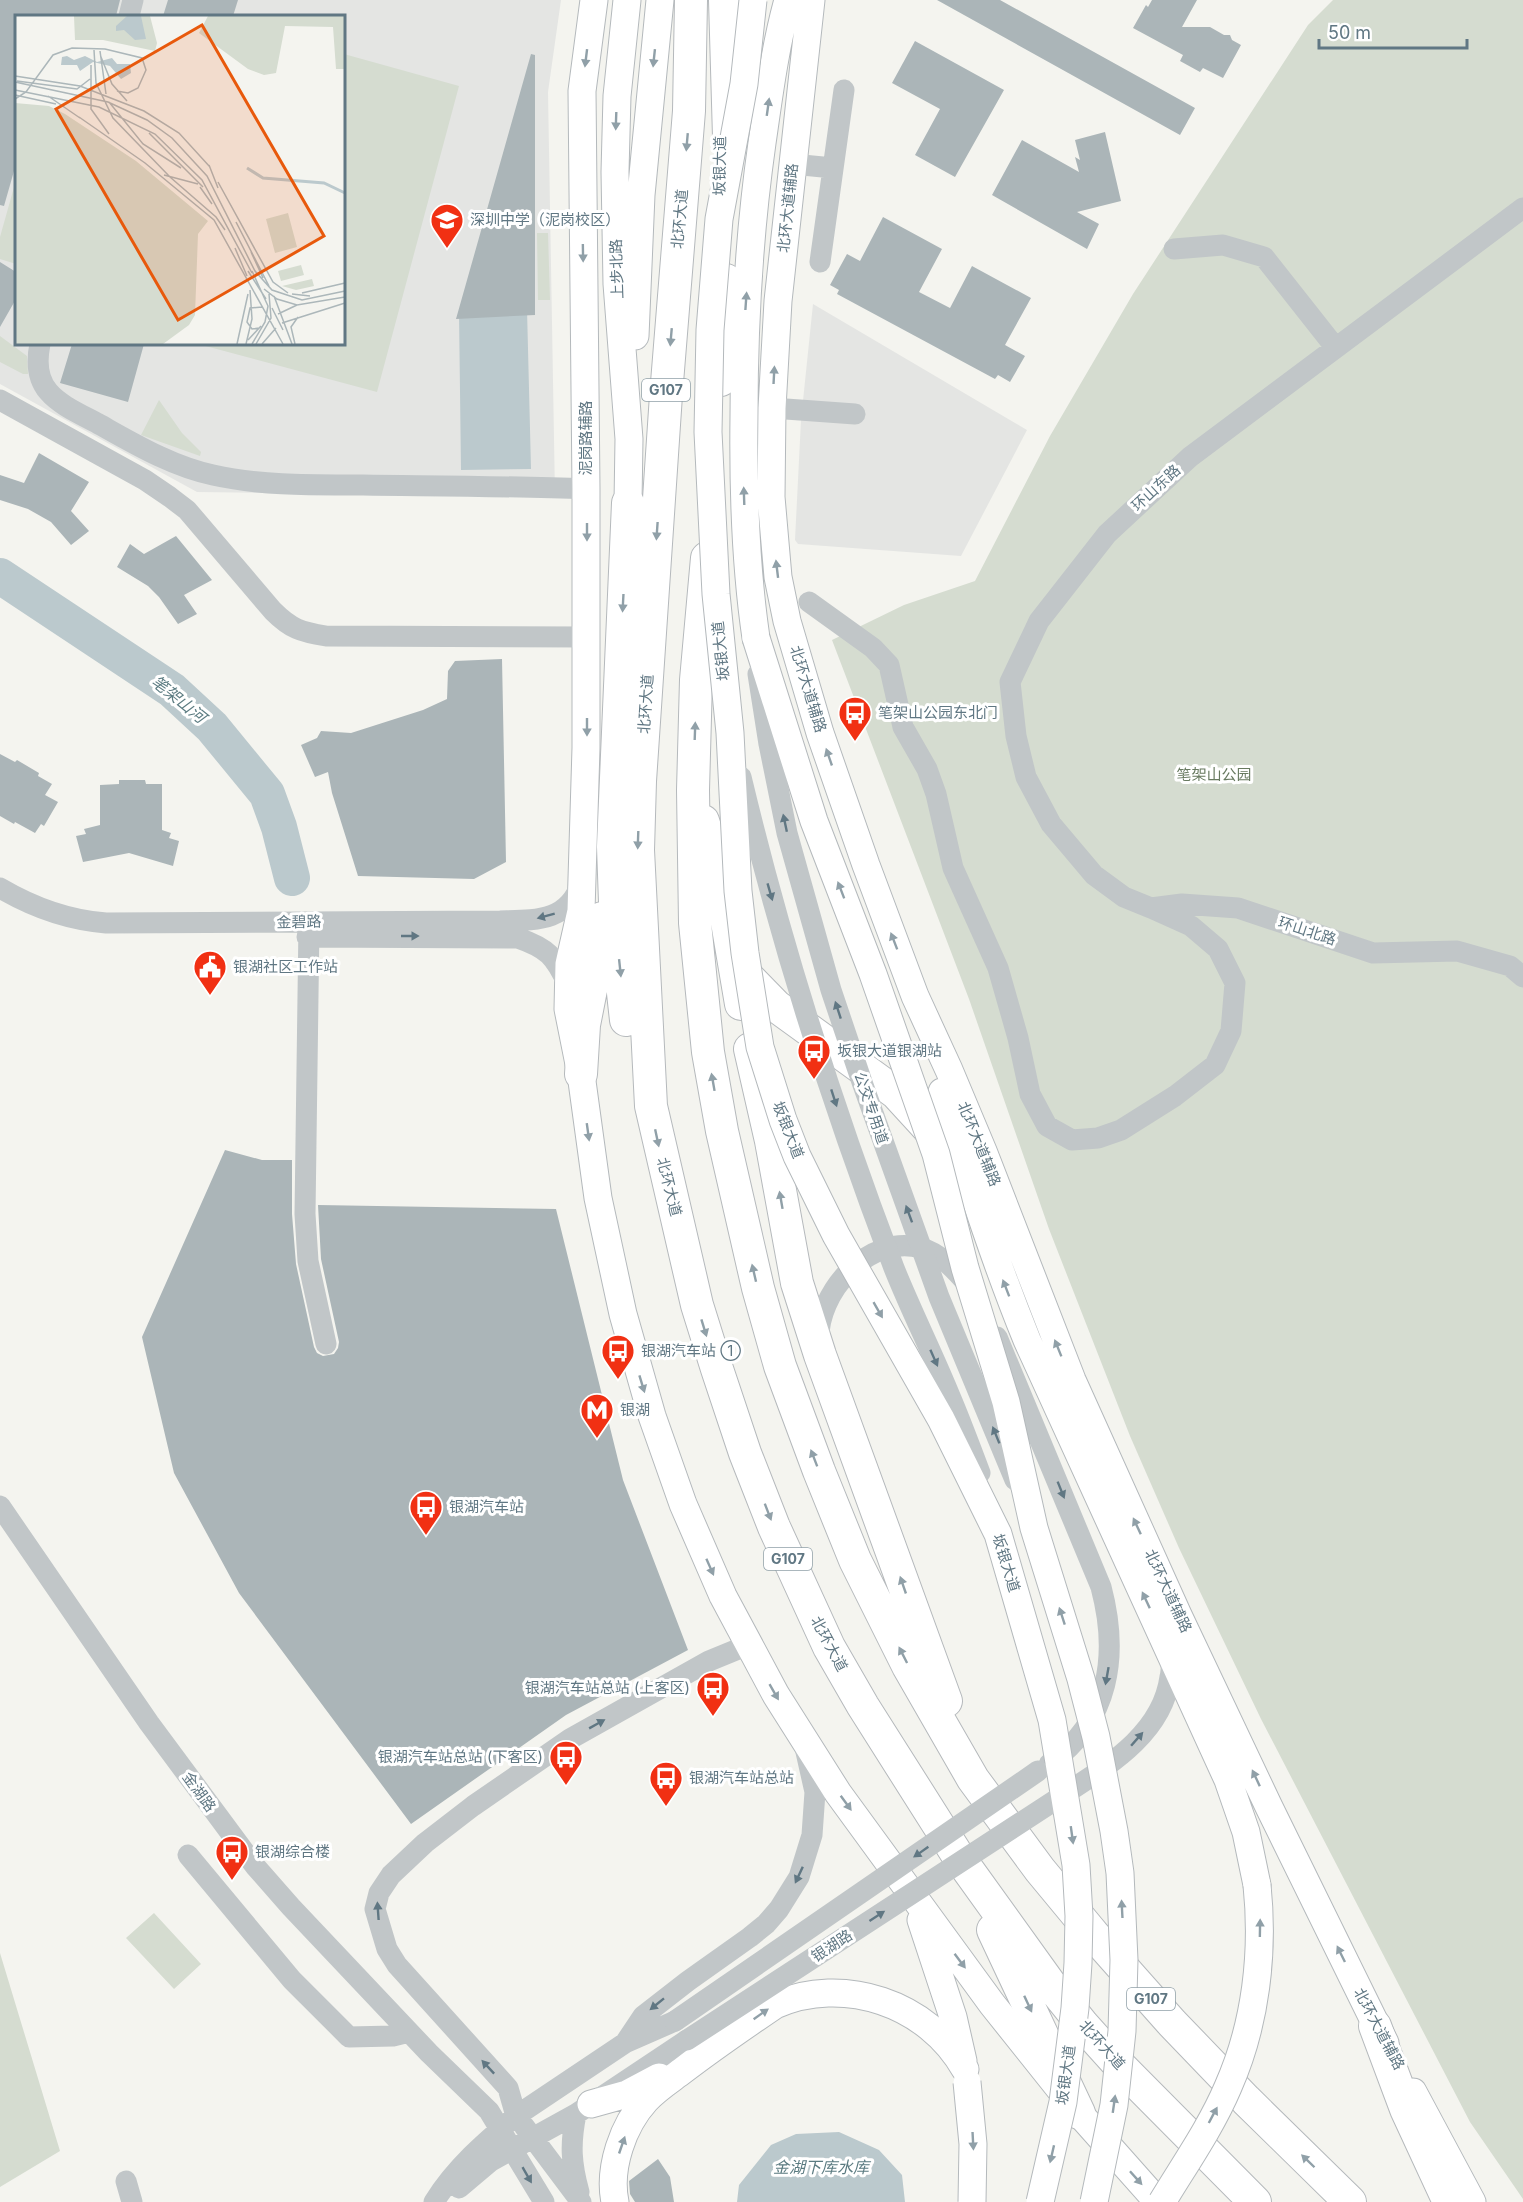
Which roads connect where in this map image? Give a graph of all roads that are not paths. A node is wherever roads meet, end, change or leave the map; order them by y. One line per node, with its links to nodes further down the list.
1 (134, 0): 11 (street)
2 (594, 0): 27 (main road, 泥岗路辅路, one-way to 27)
3 (627, 0): 21 (main road, 上步北路, one-way to 21)
4 (660, 0): 21 (main road, one-way to 21)
5 (674, 0): 14 (highway, G107)
6 (691, 0): 14 (highway, 北环大道 / G107)
7 (753, 0): 18 (main road, bridge)
8 (780, 0): 12 (main road)
9 (804, 3): 12 (main road); 15 (main road, 北环大道辅路)
10 (724, 7): 18 (main road, 坂银大道, bridge); 33 (highway, G107, one-way to 10)
11 (129, 15)
12 (779, 35): 31 (main road, one-way to 12)
13 (844, 90): 16 (street)
14 (689, 111): 46 (highway, 北环大道 / G107, one-way to 46)
15 (792, 164): 16 (street); 25 (main road, 北环大道辅路, one-way to 15)
16 (833, 168): 20 (street)
17 (1523, 208): 23 (street, 环山东路)
18 (719, 219): 32 (main road, 坂银大道, bridge)
19 (1174, 249): 23 (street)
20 (820, 262)
21 (628, 316): 28 (main road, 上步北路)
22 (40, 345): 27 (street)
23 (1335, 347): 35 (street, 环山东路)
24 (0, 400): 30 (street)
25 (772, 408): 26 (street); 44 (main road, 北环大道辅路, one-way to 25)
26 (855, 414)
27 (586, 489): 30 (main road, 泥岗路辅路, one-way to 30)
28 (628, 503): 34 (highway, one-way to 34)
29 (810, 602): 39 (street)
30 (587, 638): 36 (main road, 泥岗路辅路, one-way to 36)
31 (756, 638): 51 (main road, one-way to 31, bridge); 51 (street, 公交专用道, one-way to 31, bridge)
32 (730, 733): 52 (street, 公交专用道, one-way to 52, bridge); 52 (main road, 坂银大道, one-way to 52, bridge)
33 (693, 790): 41 (highway); 56 (highway, G107, one-way to 33)
34 (614, 847): 45 (highway); 46 (highway, one-way to 46)
35 (1094, 875): 39 (street, 环山北路)
36 (583, 877): 40 (street, 金碧路, one-way to 40); 43 (main road)
37 (0, 888): 40 (street, 金碧路)
38 (0, 904): 40 (street, 金碧路)
39 (1151, 908): 42 (street, 环山北路)
40 (310, 929): 43 (street, 金碧路, one-way to 43); 48 (street)
41 (733, 962): 47 (highway); 49 (highway, one-way to 41)
42 (1523, 977)
43 (568, 985): 45 (main road)
44 (915, 996): 47 (main road); 60 (main road, 北环大道辅路, one-way to 44)
45 (581, 1074): 53 (main road, one-way to 53)
46 (651, 1106): 58 (highway, 北环大道 / G107, one-way to 58)
47 (974, 1195): 54 (main road, one-way to 47)
48 (326, 1344)
49 (820, 1355): 56 (highway, one-way to 49); 62 (street, one-way to 62, bridge)
50 (0, 1506): 61 (street, 金湖路)
51 (1034, 1528): 79 (main road, one-way to 51, bridge)
52 (998, 1534): 78 (main road, 坂银大道, one-way to 78, bridge)
53 (748, 1645): 55 (main road, one-way to 55); 67 (street, one-way to 53)
54 (1171, 1653): 63 (street, 银湖路, one-way to 54, bridge); 80 (main road, one-way to 54, bridge)
55 (802, 1737): 59 (main road, one-way to 59); 62 (street, one-way to 62)
56 (973, 1779): 82 (highway, G107, one-way to 56)
57 (188, 1855): 61 (street)
58 (958, 1856): 66 (highway, one-way to 66); 81 (highway, 北环大道 / G107)
59 (913, 1896): 64 (main road); 66 (main road, one-way to 66)
60 (1375, 2026): 83 (highway); 84 (main road, 北环大道辅路)
61 (410, 2032): 67 (street, 金湖路)
62 (625, 2043): 67 (street)
63 (697, 2046): 64 (main road, one-way to 64); 65 (main road); 76 (main road, one-way to 63)
64 (966, 2076): 77 (main road, one-way to 77, bridge)
65 (584, 2109): 68 (street); 75 (street)
66 (1079, 2113): 80 (main road, one-way to 80)
67 (508, 2122): 68 (street, 金湖路); 69 (street, 金湖路); 72 (street)
68 (533, 2136): 69 (street); 75 (street, 金湖路)
69 (512, 2148): 73 (street); 74 (street, 金湖路, one-way to 74)
70 (126, 2181): 71 (street)
71 (132, 2202)
72 (434, 2202)
73 (446, 2202)
74 (544, 2202)
75 (581, 2202)
76 (615, 2202)
77 (972, 2202)
78 (1040, 2202)
79 (1094, 2202)
80 (1160, 2202)
81 (1255, 2202)
82 (1350, 2202)
83 (1449, 2202)
84 (1472, 2202)

